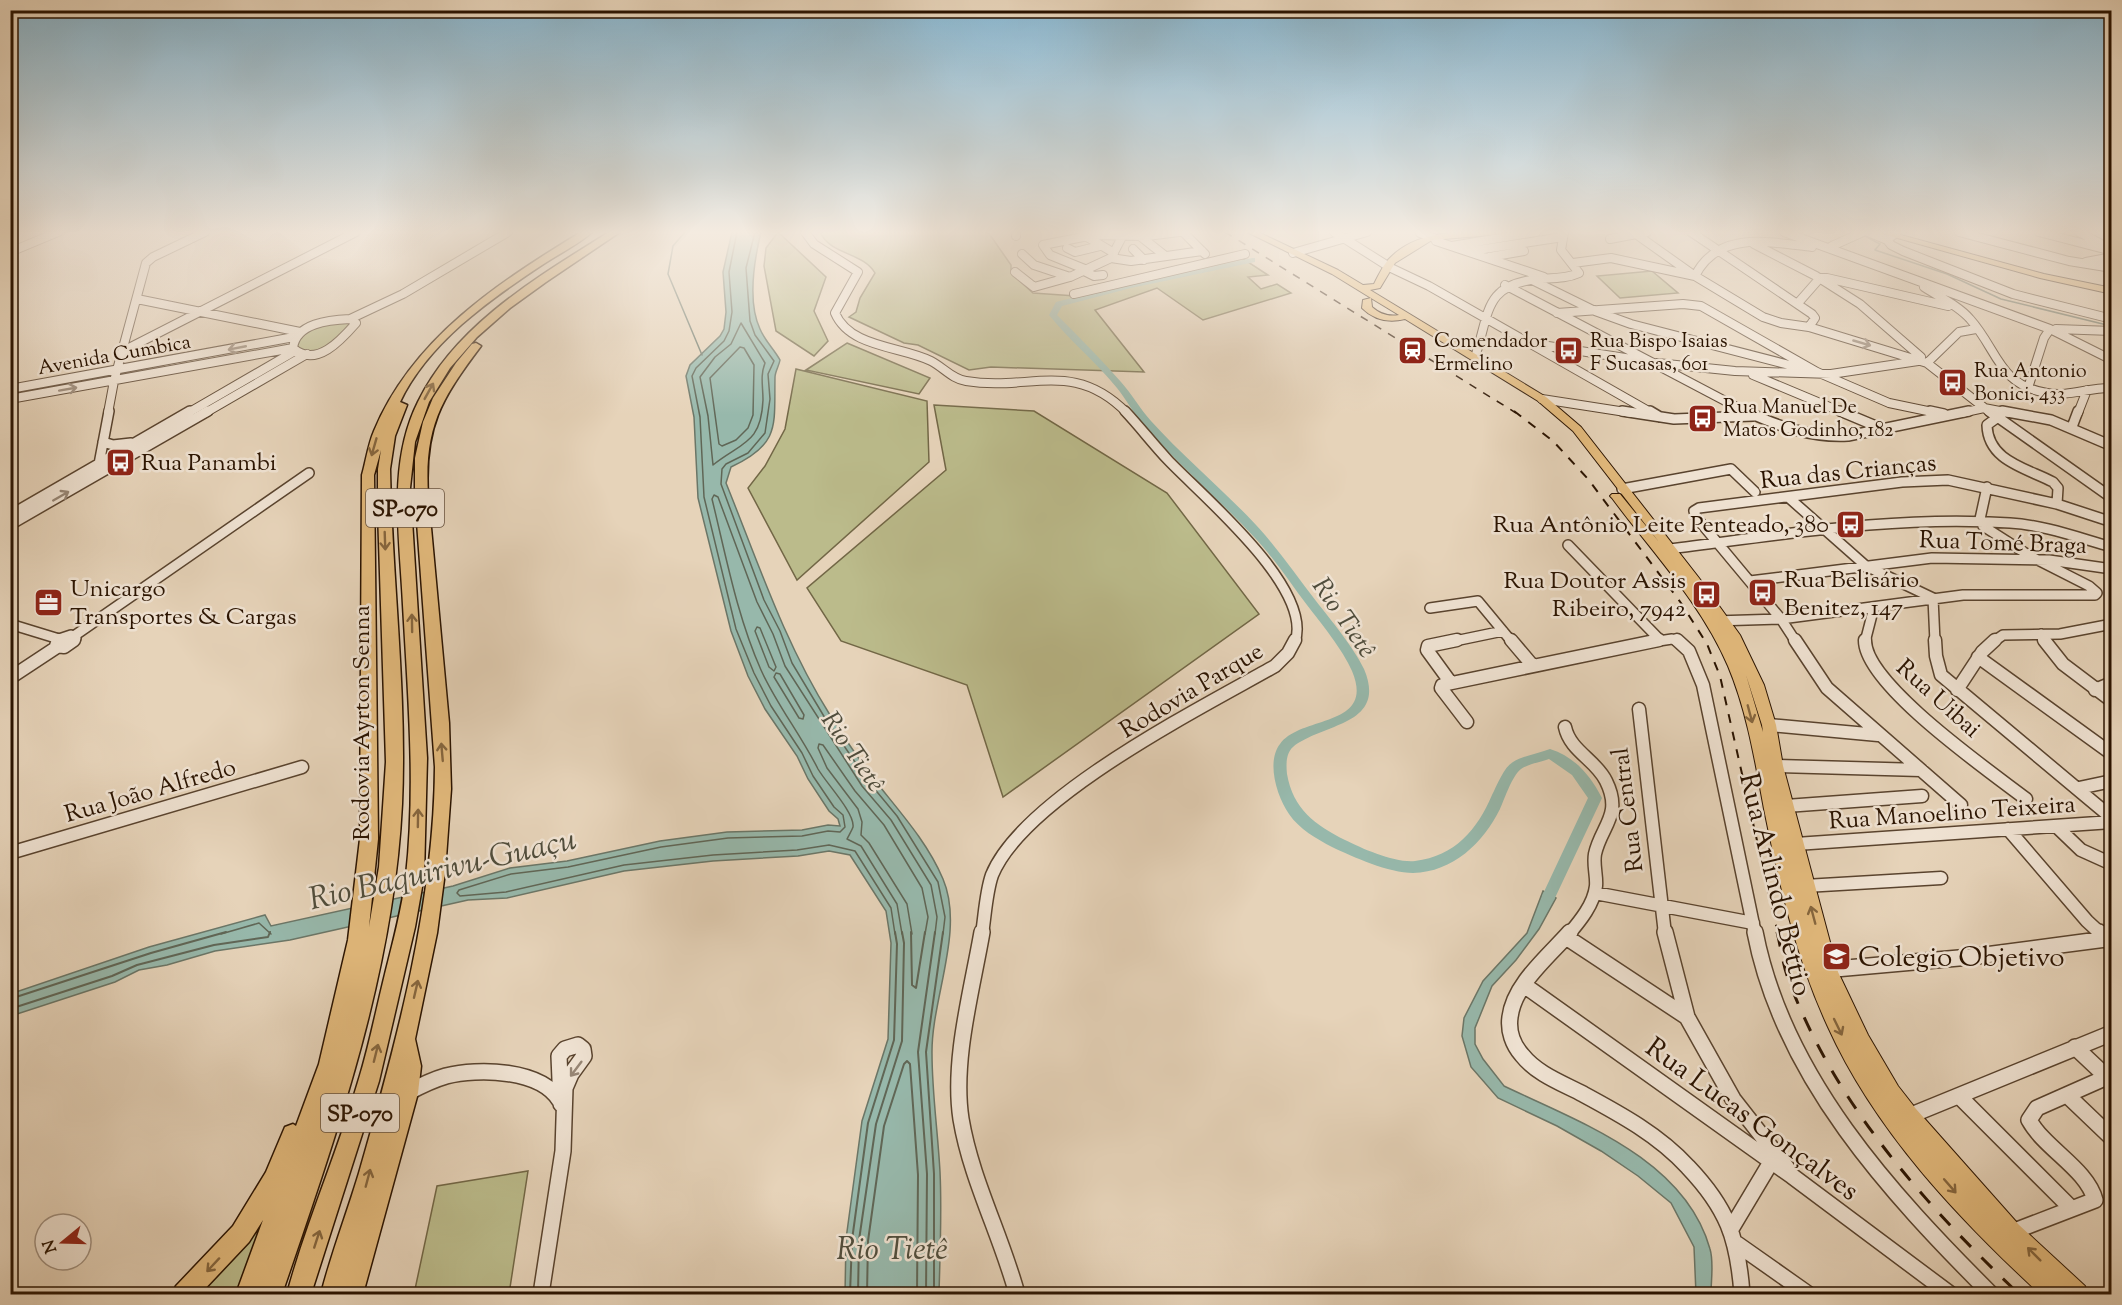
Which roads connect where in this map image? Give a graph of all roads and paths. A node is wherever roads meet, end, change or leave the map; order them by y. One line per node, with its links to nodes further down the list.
1 (138, 293): 26 (street)
2 (238, 293): 29 (street)
3 (404, 293): 35 (street)
4 (493, 293): 138 (highway, one-way to 138)
5 (506, 293): 138 (highway, Rodovia Ayrton Senna / SP-070, one-way to 138)
6 (522, 293): 160 (highway, Rodovia Ayrton Senna / SP-070, one-way to 6)
7 (536, 293): 144 (highway, SP-070, one-way to 7)
8 (847, 293): 164 (street, Rodovia Parque)
9 (1079, 293): 24 (street)
10 (1363, 293): 25 (main road)
11 (1378, 293): 25 (main road)
12 (1440, 293): 33 (street)
13 (1497, 293): 33 (street)
14 (1519, 293): 31 (street)
15 (1558, 293): 30 (street)
16 (1723, 293): 36 (street)
17 (1783, 293): 27 (street)
18 (1807, 293): 27 (street)
19 (1843, 293): 46 (street)
20 (1893, 293): 28 (street)
21 (1932, 293): 28 (street)
22 (1951, 293): 38 (street)
23 (2010, 293): 34 (street)
24 (1074, 294)
25 (1370, 297): 32 (main road)
26 (137, 299): 29 (street); 43 (street)
27 (1798, 303): 36 (street)
28 (1957, 309): 37 (street)
29 (203, 311): 40 (street); 43 (street)
30 (1595, 311): 31 (street); 51 (street); 51 (street)
31 (1556, 313): 48 (street)
32 (1403, 317): 45 (main road); 95 (main road)
33 (1487, 319): 41 (street); 45 (street)
34 (2112, 319)
35 (353, 321): 40 (street, Avenida Cumbica); 44 (street)
36 (1809, 327): 46 (street, one-way to 46)
37 (1976, 329): 46 (street); 53 (street)
38 (2049, 329): 39 (street); 47 (street); 53 (street)
39 (2112, 331)
40 (297, 334): 42 (street); 49 (street, Avenida Cumbica, one-way to 49)
41 (1529, 343): 48 (street); 62 (street)
42 (294, 350): 44 (street); 52 (street, Avenida Cumbica); 67 (street)
43 (123, 351): 49 (street)
44 (307, 354): 70 (street)
45 (1475, 357): 58 (main road)
46 (1922, 360): 51 (street); 59 (street)
47 (2112, 360)
48 (1647, 361): 50 (street); 61 (street)
49 (118, 370): 52 (street); 55 (street, Avenida Cumbica)
50 (1746, 372): 51 (street); 65 (street)
51 (1820, 373): 60 (street)
52 (114, 381): 57 (street, Avenida Cumbica, one-way to 52); 66 (street)
53 (2028, 388): 56 (street)
54 (2112, 388): 56 (street)
55 (10, 389)
56 (2087, 390): 64 (street)
57 (10, 399)
58 (1542, 399): 62 (street); 73 (main road)
59 (1984, 408): 60 (street); 63 (street); 64 (street)
60 (1950, 415): 65 (street)
61 (1756, 416): 62 (street); 65 (street)
62 (1660, 417)
63 (1998, 417): 76 (street); 77 (street)
64 (2072, 427): 68 (street)
65 (1883, 429)
66 (103, 441): 67 (street); 69 (street)
67 (140, 441): 69 (street)
68 (2112, 446)
69 (99, 464): 70 (street); 78 (street)
70 (111, 467): 81 (street, one-way to 70)
71 (309, 473): 101 (street)
72 (1987, 488): 75 (street, Rua das Crianças); 77 (street, Rua das Crianças); 79 (street)
73 (1622, 489): 74 (street); 86 (main road)
74 (1755, 492)
75 (1788, 497): 82 (street); 83 (street, Rua das Crianças)
76 (2112, 498)
77 (2057, 504): 80 (street, Rua das Crianças)
78 (10, 515)
79 (1980, 522): 82 (street); 85 (street); 87 (street)
80 (2112, 522)
81 (10, 525)
82 (1825, 530): 83 (street); 88 (street)
83 (1720, 544): 86 (street); 90 (street)
84 (1568, 545): 100 (street)
85 (2111, 547)
86 (1669, 549): 95 (main road)
87 (2037, 560): 88 (street, Rua Tomé Braga); 89 (street, Rua Tomé Braga); 91 (street)
88 (1866, 566): 90 (street, Rua Tomé Braga); 91 (street)
89 (2112, 569)
90 (1750, 581): 94 (street)
91 (1933, 598): 92 (street); 107 (street)
92 (1874, 607): 94 (street); 123 (street, Rua Uibai)
93 (1430, 608): 98 (street)
94 (1781, 620): 95 (street); 115 (street)
95 (1718, 621): 109 (main road)
96 (10, 624): 101 (street)
97 (2112, 624): 99 (street)
98 (1503, 631): 103 (street); 105 (street)
99 (2041, 634): 102 (street); 108 (street)
100 (1660, 640): 103 (street); 136 (street, Rua Arlindo Bettio)
101 (58, 643): 104 (street)
102 (1978, 657): 107 (street); 116 (street)
103 (1533, 666): 105 (street)
104 (10, 678)
105 (1451, 683): 112 (street)
106 (2112, 684): 108 (street)
107 (1959, 686): 121 (street)
108 (2096, 690): 110 (street)
109 (1751, 691): 113 (main road); 140 (main road, one-way to 140)
110 (2112, 701)
111 (1639, 709): 135 (street, Rua Central)
112 (1467, 722)
113 (1769, 725): 115 (street); 117 (main road)
114 (1565, 727): 134 (street)
115 (1878, 735): 119 (street)
116 (2112, 754)
117 (1776, 766): 119 (street); 125 (main road)
118 (302, 767): 130 (street, Rua João Alfredo)
119 (1921, 770): 124 (street)
120 (2112, 781): 121 (street)
121 (2079, 788): 126 (street)
122 (1922, 796): 125 (street)
123 (2026, 799)
124 (1961, 805)
125 (1786, 806): 129 (main road)
126 (2112, 820): 127 (street, Rua Manoelino Teixeira)
127 (2056, 826): 128 (street, Rua Manoelino Teixeira); 131 (street)
128 (2008, 829): 129 (street, Rua Manoelino Teixeira); 139 (street)
129 (1796, 844): 133 (main road)
130 (10, 853)
131 (2112, 864)
132 (1941, 878): 133 (street)
133 (1805, 886): 140 (main road, one-way to 133)
134 (1595, 893): 135 (street); 137 (street)
135 (1662, 906): 136 (street); 142 (street, Rua Central)
136 (1753, 923): 168 (street, Rua Arlindo Bettio)
137 (1566, 937): 141 (street); 142 (street)
138 (367, 938): 150 (highway); 159 (highway, Rodovia Ayrton Senna / SP-070)
139 (2109, 942): 140 (street)
140 (1820, 969): 151 (main road); 169 (main road, one-way to 169)
141 (1524, 985): 153 (street, Rua Lucas Gonçalves); 156 (street)
142 (1687, 1017): 153 (street)
143 (2112, 1033): 145 (street)
144 (404, 1036): 147 (highway); 161 (highway, SP-070, one-way to 144)
145 (2075, 1047): 146 (street); 149 (street)
146 (2109, 1079): 148 (street)
147 (406, 1093): 162 (highway); 163 (street)
148 (2067, 1095): 152 (street); 154 (street)
149 (1960, 1097): 151 (street); 154 (street)
150 (311, 1111): 157 (highway, one-way to 157); 158 (highway)
151 (1909, 1116): 155 (main road)
152 (2112, 1138)
153 (1774, 1158): 156 (street); 167 (street, Rua Lucas Gonçalves)
154 (2071, 1208): 155 (street)
155 (2012, 1232): 170 (main road, one-way to 155)
156 (1734, 1237): 165 (street); 166 (street)
157 (184, 1294)
158 (249, 1294)
159 (270, 1294)
160 (299, 1294)
161 (333, 1294)
162 (351, 1294)
163 (541, 1294)
164 (1017, 1294)
165 (1742, 1294)
166 (1808, 1294)
167 (1950, 1294)
168 (1991, 1294)
169 (2055, 1294)
170 (2077, 1294)

